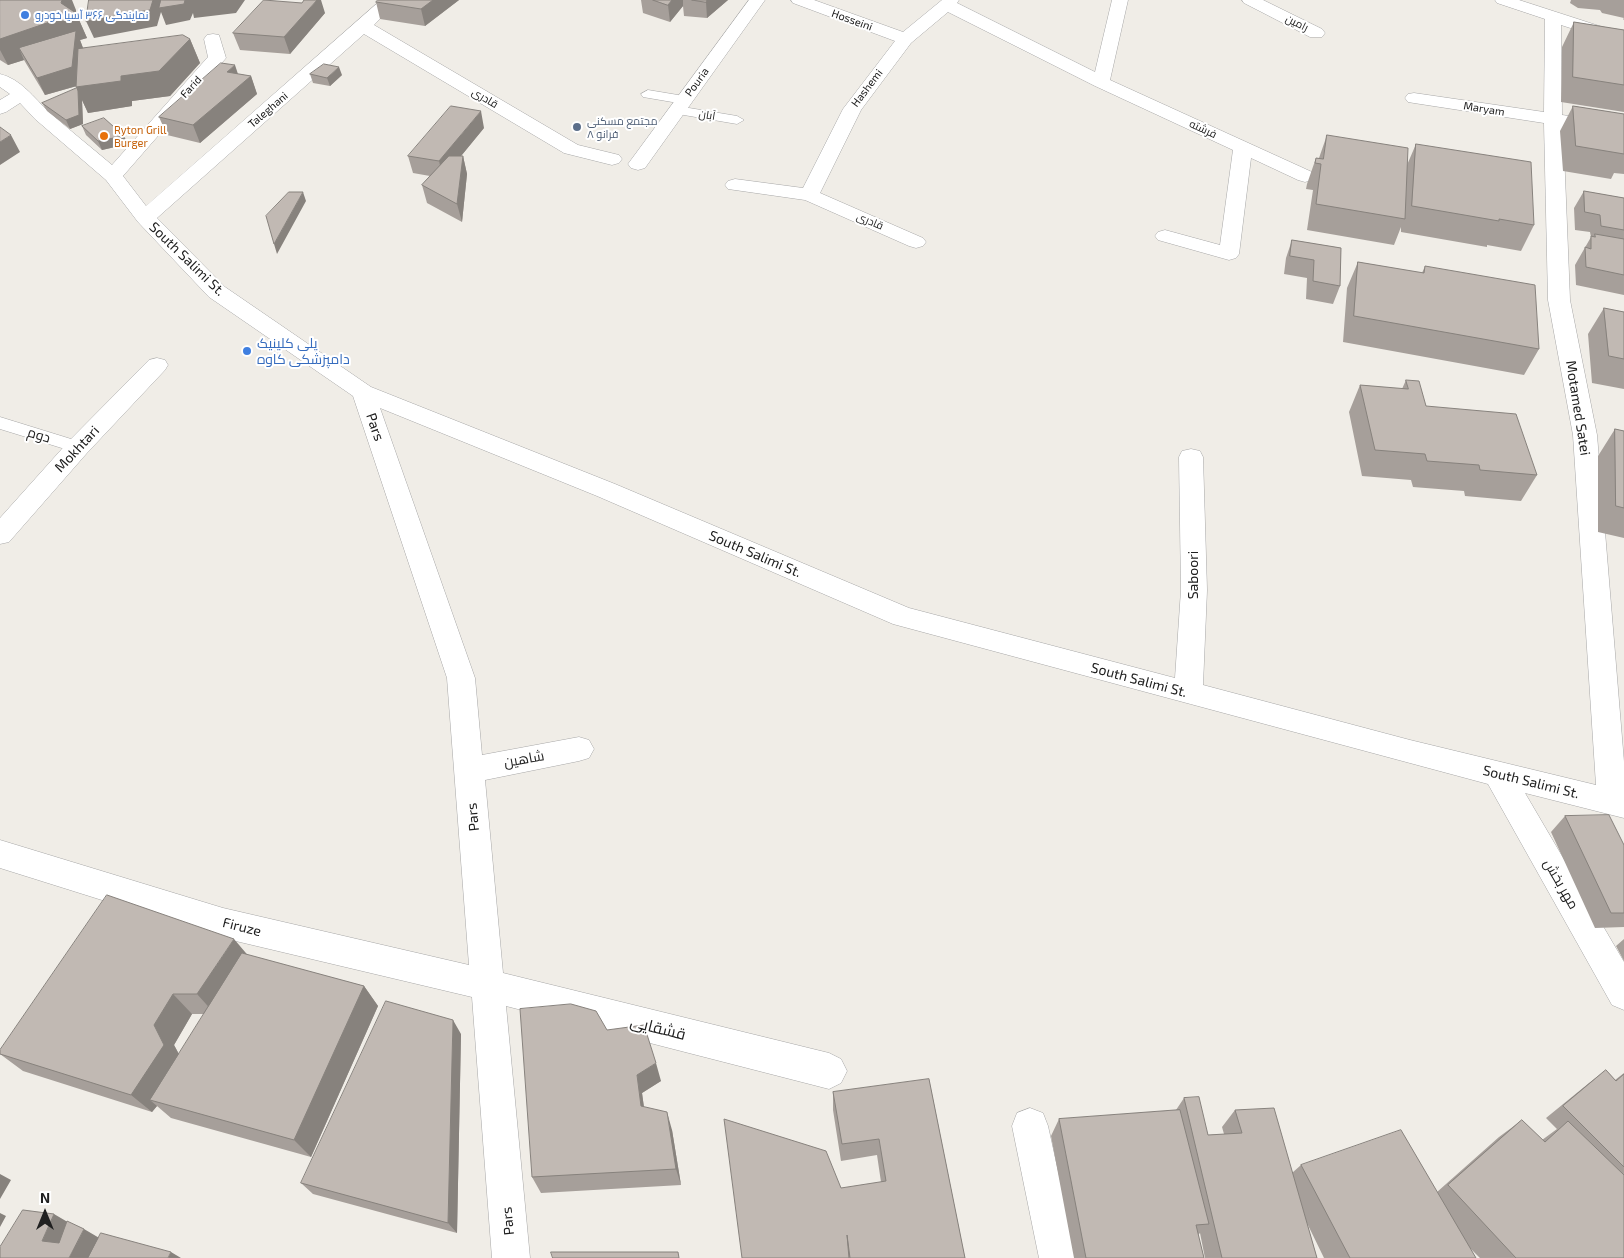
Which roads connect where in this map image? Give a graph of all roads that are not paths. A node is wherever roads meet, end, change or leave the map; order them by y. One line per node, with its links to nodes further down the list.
1 (390, 0): 9 (street, Taleghani)
2 (757, 0): 19 (street, Pouria)
3 (799, 0): 12 (street, Hosseini)
4 (1120, 0): 15 (street)
5 (1250, 0): 10 (street, رامین)
6 (1503, 0): 8 (street)
7 (949, 3): 12 (street, Hashemi); 15 (street, فرشته)
8 (1554, 16): 13 (street); 21 (street, Motamed Satei)
9 (363, 26): 25 (street, قادری); 31 (street, Taleghani)
10 (1316, 33)
11 (213, 39): 27 (street, Farid)
12 (905, 39): 30 (street, Hashemi)
13 (1624, 40)
14 (0, 79): 16 (street, South Salimi St.)
15 (1101, 82): 24 (street, فرشته)
16 (22, 94): 20 (street); 27 (street, South Salimi St.)
17 (648, 94): 19 (lane, آبان)
18 (1414, 98): 21 (street, Maryam)
19 (680, 105): 22 (lane, آبان); 26 (street, Pouria)
20 (0, 108)
21 (1553, 119): 23 (street, Maryam); 37 (street, Motamed Satei)
22 (737, 120)
23 (1624, 130)
24 (1243, 148): 28 (street, فرشته); 32 (street)
25 (612, 159)
26 (638, 164)
27 (113, 176): 31 (street, South Salimi St.)
28 (1305, 176)
29 (735, 185): 30 (street, قادری)
30 (809, 195): 33 (street, قادری)
31 (145, 218): 35 (street, South Salimi St.)
32 (1165, 236)
33 (916, 242)
34 (157, 365): 39 (street, Mokhtari)
35 (363, 392): 42 (street, South Salimi St.); 44 (street, Pars)
36 (0, 423): 39 (lane, دوم)
37 (1585, 435): 38 (street); 46 (street, Motamed Satei)
38 (1608, 440)
39 (78, 448): 41 (street, Mokhtari)
40 (1191, 457): 42 (street, Saboori)
41 (0, 535)
42 (1188, 693): 45 (street, South Salimi St.)
43 (579, 749): 44 (street, شاهین)
44 (469, 770): 48 (street, Pars)
45 (1498, 774): 46 (street, South Salimi St.); 49 (street, مهر بخش)
46 (1618, 803)
47 (0, 854): 48 (street, Firuze)
48 (488, 985): 50 (street, قشقایی); 52 (street, Pars)
49 (1624, 994)
50 (829, 1071)
51 (1030, 1126): 53 (street)
52 (511, 1258)
53 (1058, 1258)

